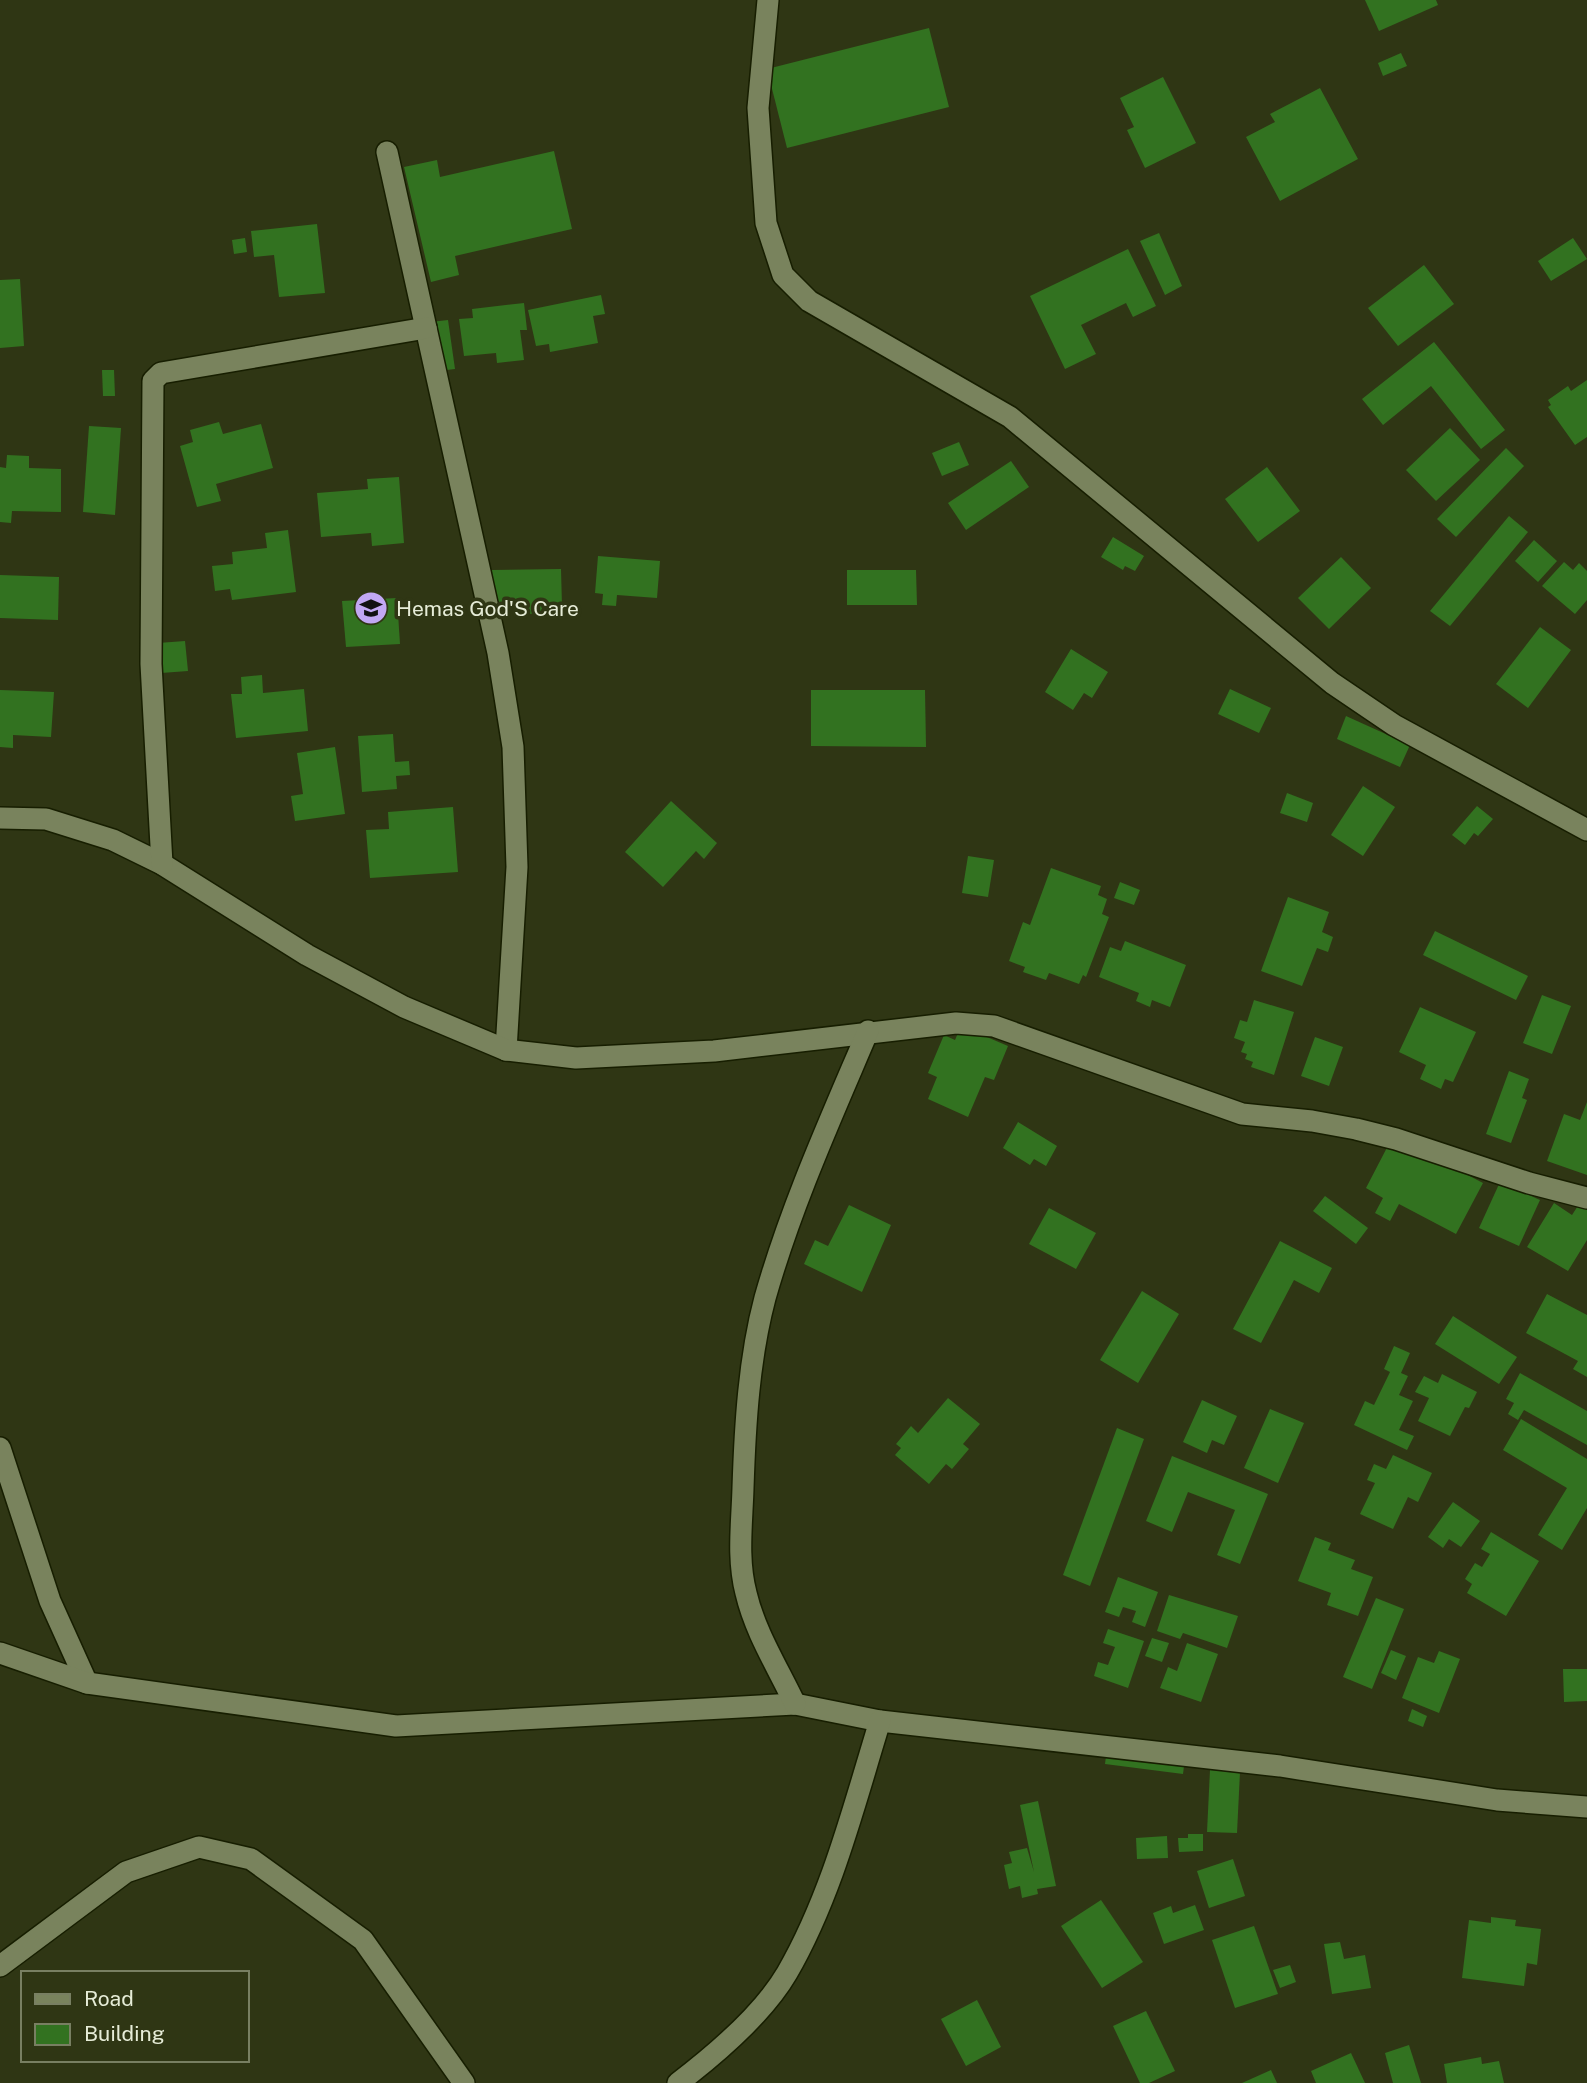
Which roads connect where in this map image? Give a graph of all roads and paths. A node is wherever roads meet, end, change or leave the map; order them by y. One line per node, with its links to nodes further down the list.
1 (768, 0): 5 (street)
2 (387, 152): 3 (street)
3 (426, 328): 6 (street); 8 (street)
4 (0, 818): 6 (street)
5 (1587, 830)
6 (162, 864): 8 (street)
7 (867, 1031): 8 (street); 9 (street); 13 (street)
8 (506, 1050)
9 (1587, 1198)
10 (0, 1448): 12 (street)
11 (0, 1653): 12 (street)
12 (87, 1683): 13 (street)
13 (795, 1704): 14 (street)
14 (880, 1721): 15 (street); 18 (street)
15 (1587, 1807)
16 (0, 1966): 17 (street)
17 (464, 2083)
18 (678, 2083)

